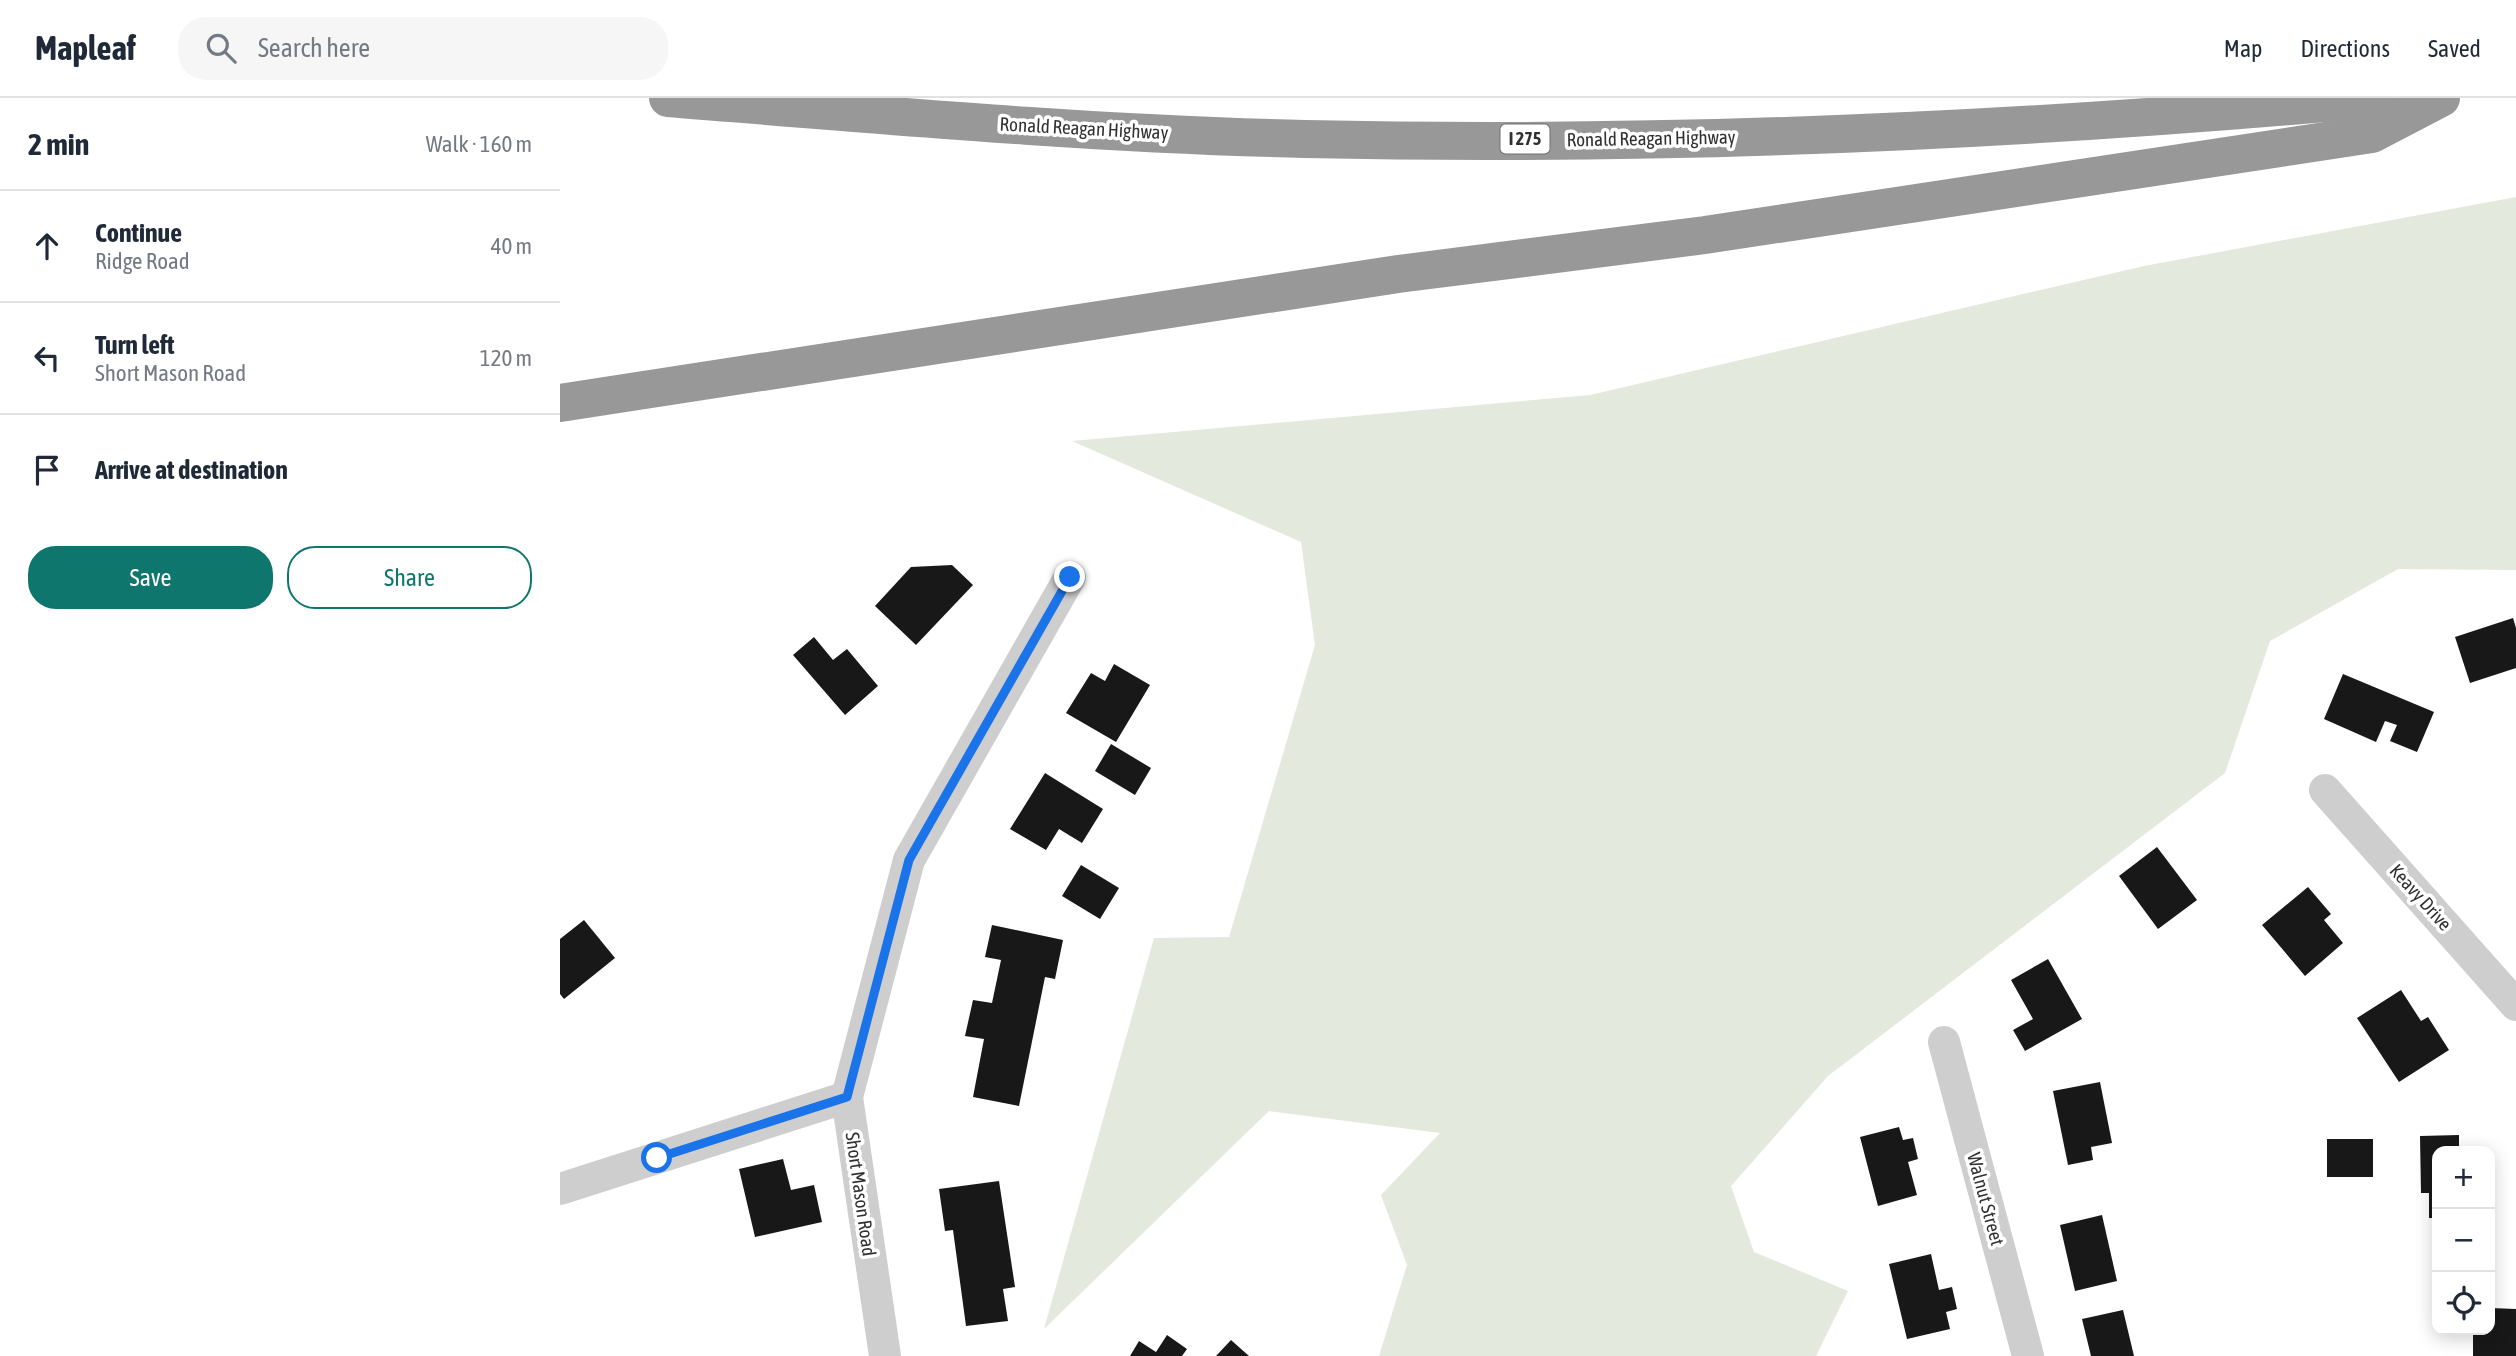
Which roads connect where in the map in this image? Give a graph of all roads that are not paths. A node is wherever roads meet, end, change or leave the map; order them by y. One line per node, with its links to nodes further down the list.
1 (668, 98): 2 (highway, Ronald Reagan Highway / I 275)
2 (2381, 98)
3 (2441, 98): 4 (highway)
4 (560, 403)
5 (1070, 577): 9 (street, Short Mason Road)
6 (2325, 790): 7 (street, Keavy Drive)
7 (2516, 1005)
8 (1944, 1042): 12 (street, Walnut Street)
9 (847, 1097): 10 (street); 11 (street, Short Mason Road)
10 (560, 1189)
11 (885, 1356)
12 (2028, 1356)

